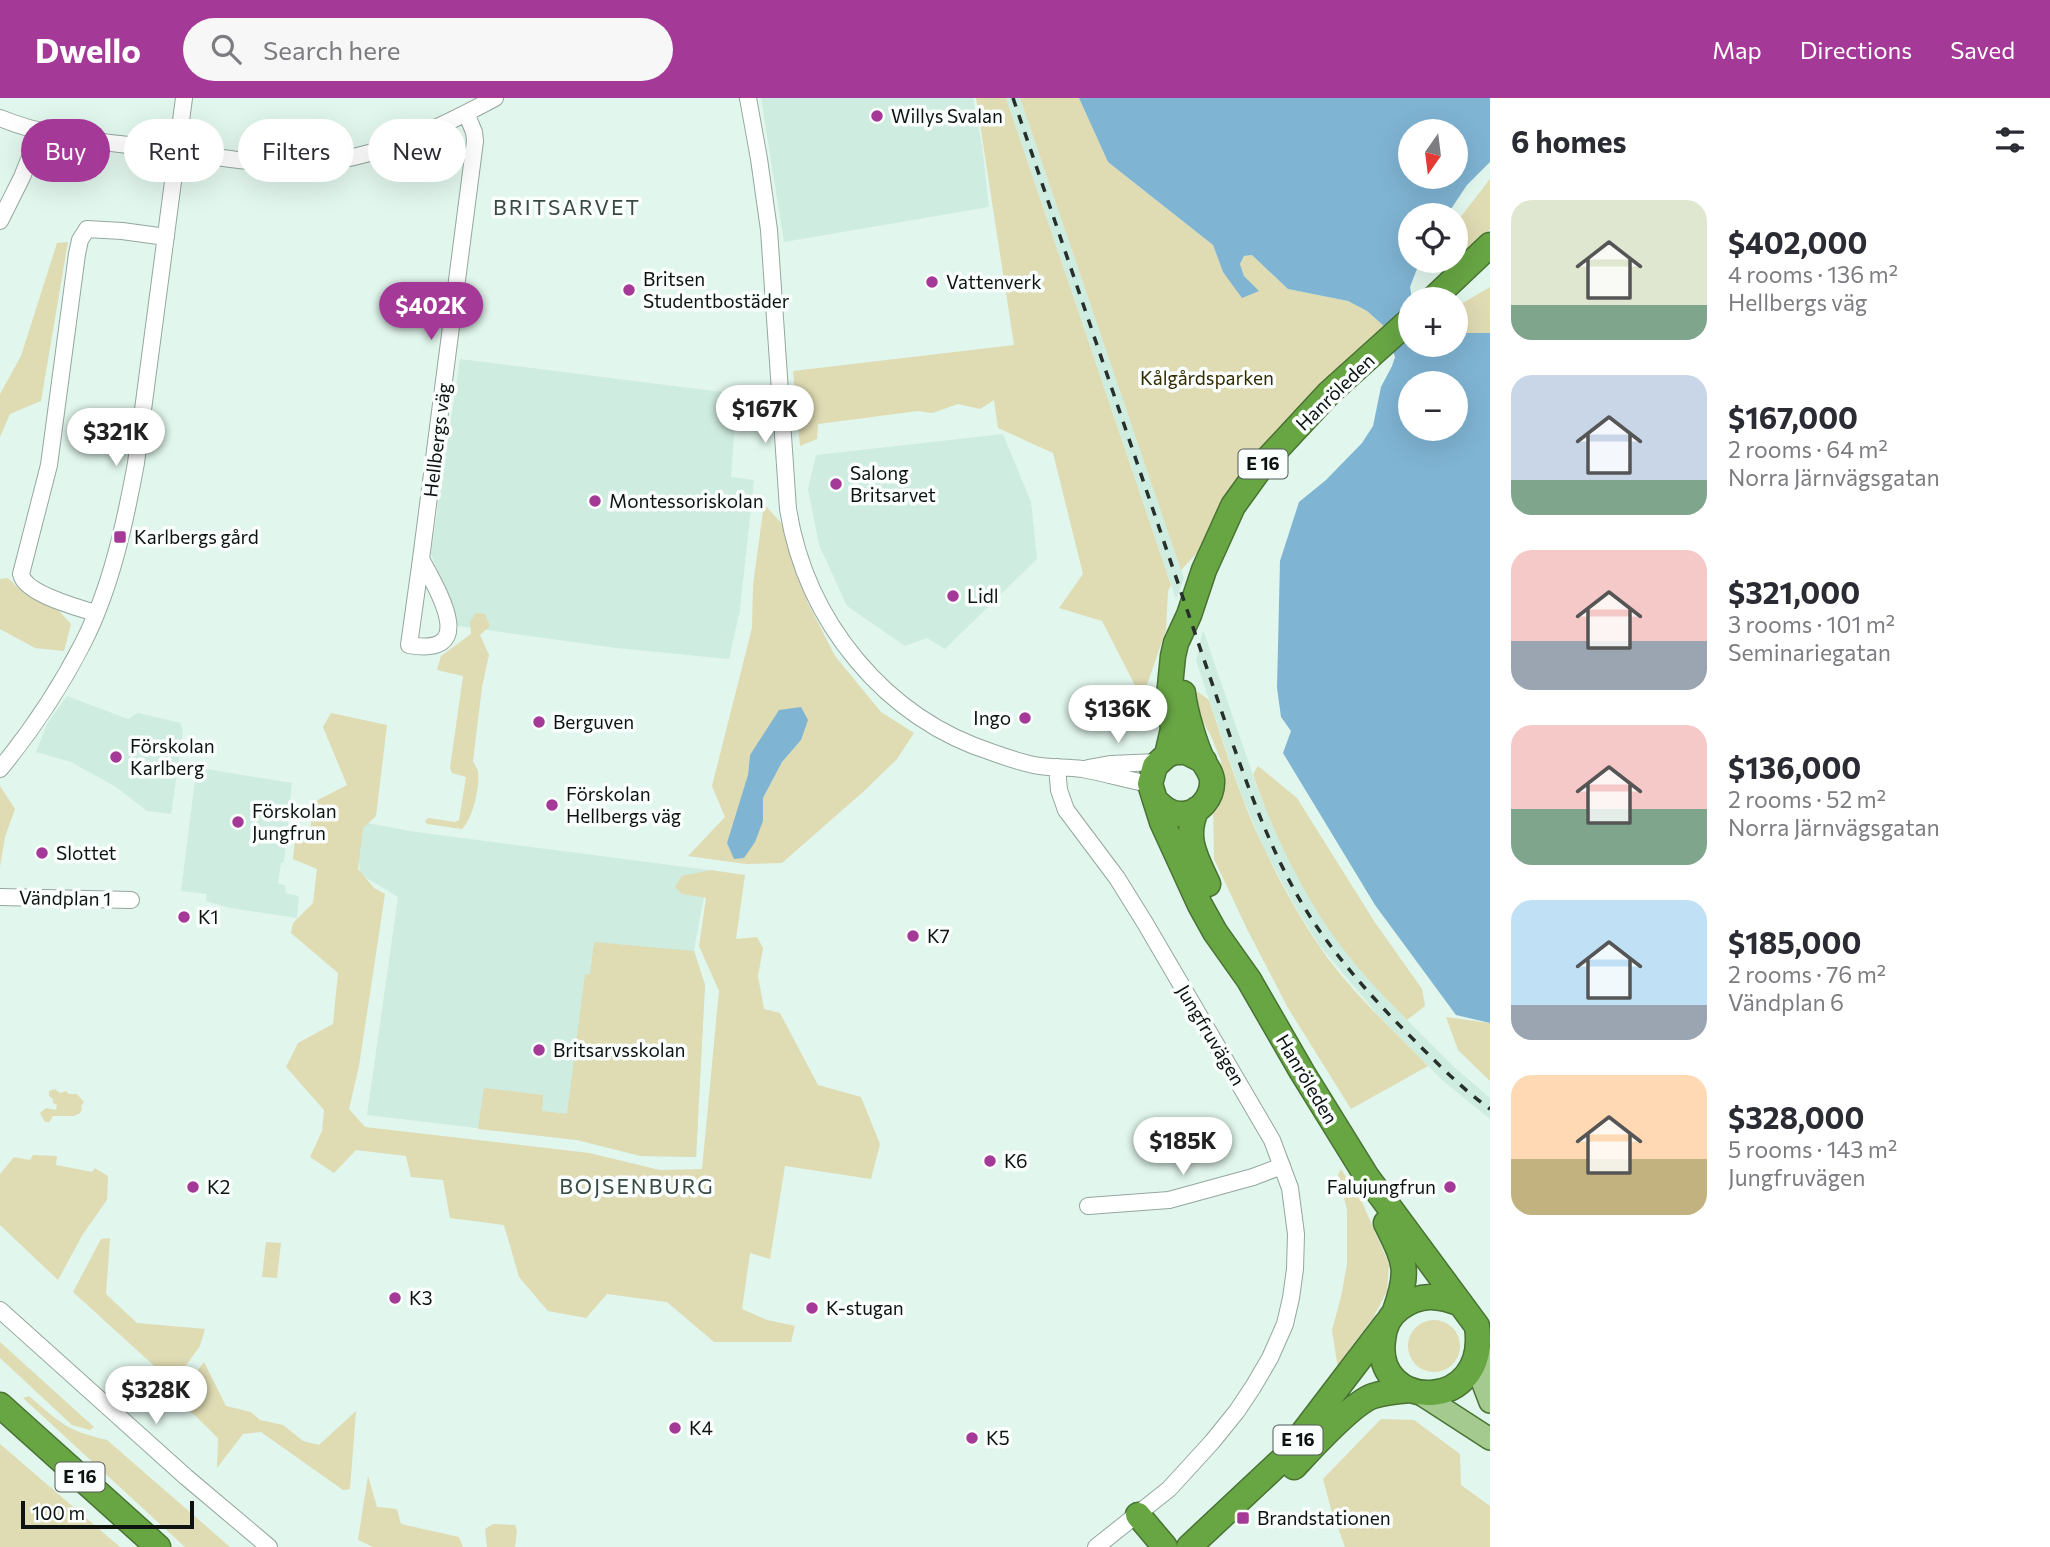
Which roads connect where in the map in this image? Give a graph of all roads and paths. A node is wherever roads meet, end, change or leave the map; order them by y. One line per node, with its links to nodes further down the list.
1 (184, 98): 6 (street)
2 (495, 98): 4 (street)
3 (748, 98): 20 (street)
4 (466, 113): 8 (street); 16 (street, Hellbergs väg)
5 (0, 118): 7 (street)
6 (181, 119)
7 (21, 125)
8 (224, 159)
9 (21, 179): 11 (street)
10 (172, 182): 12 (street)
11 (0, 221)
12 (166, 237): 17 (street); 17 (street)
13 (1490, 245): 14 (highway)
14 (1446, 287)
15 (1398, 332): 18 (highway, Hanröleden / E 16)
16 (421, 559): 16 (street, Hellbergs väg)
17 (95, 613): 21 (street)
18 (1189, 615): 19 (highway, Hanröleden / E 16); 23 (highway, Hanröleden / E 16)
19 (1203, 761): 23 (highway); 24 (highway, Hanröleden / E 16)
20 (1057, 767): 22 (street); 28 (street, Jungfruvägen)
21 (0, 769)
22 (1082, 769): 23 (street); 23 (street)
23 (1158, 775): 24 (highway); 27 (highway, Hanröleden / E 16)
24 (1197, 810): 27 (highway, Hanröleden / E 16)
25 (0, 897): 26 (street, Vändplan 1)
26 (131, 900)
27 (1249, 980): 29 (highway, Hanröleden / E 16)
28 (1282, 1166): 30 (street); 39 (street, Jungfruvägen)
29 (1367, 1177): 31 (highway, Hanröleden / E 16); 33 (highway, Hanröleden / E 16)
30 (1088, 1206)
31 (1461, 1304): 33 (highway); 34 (highway, E 16)
32 (0, 1310): 41 (street)
33 (1393, 1314): 35 (highway, E 16); 44 (highway, E 16)
34 (1480, 1352): 35 (highway); 36 (main road)
35 (1415, 1391): 38 (main road); 45 (highway, E 16)
36 (1490, 1402)
37 (0, 1406): 40 (highway, E 16)
38 (1490, 1439)
39 (1138, 1515): 42 (street, Jungfruvägen); 43 (highway)
40 (158, 1547)
41 (269, 1547)
42 (1096, 1547)
43 (1165, 1547)
44 (1189, 1547)
45 (1215, 1547)

